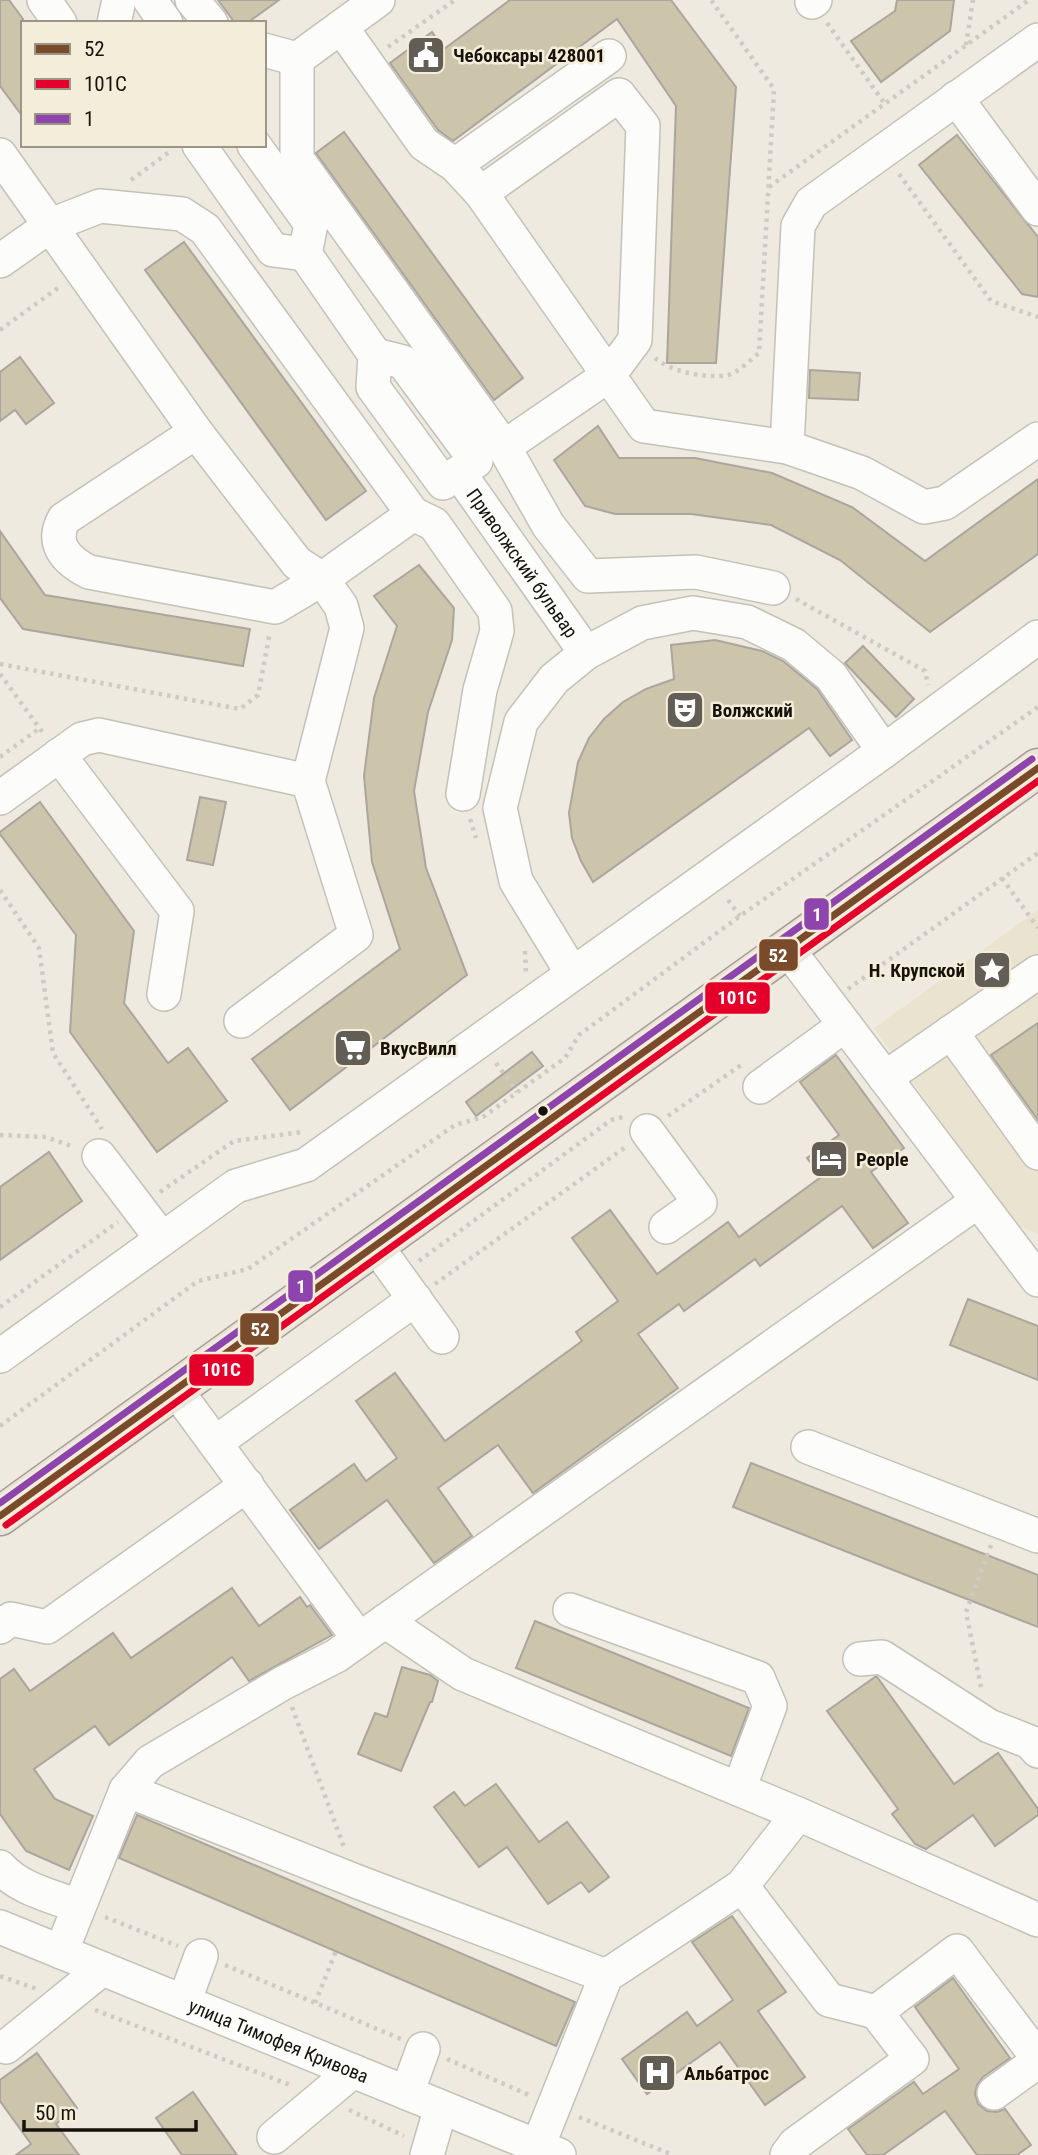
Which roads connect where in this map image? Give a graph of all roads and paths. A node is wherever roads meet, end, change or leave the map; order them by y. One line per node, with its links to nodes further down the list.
1 (44, 0): 11 (street)
2 (119, 0): 12 (street)
3 (150, 0): 13 (street)
4 (192, 0): 14 (street)
5 (455, 0): 21 (path)
6 (711, 0): 30 (path)
7 (973, 0): 17 (path)
8 (1029, 0): 17 (path)
9 (375, 1): 15 (street)
10 (813, 1): 23 (path)
11 (59, 21)
12 (114, 21)
13 (165, 21)
14 (209, 21)
15 (341, 27): 20 (street); 21 (street)
16 (1038, 40): 22 (street)
17 (966, 46): 23 (path)
18 (266, 51): 20 (street)
19 (609, 56): 29 (street)
20 (297, 59): 44 (street)
21 (367, 62): 29 (street)
22 (956, 98): 27 (street); 33 (street)
23 (885, 104): 30 (path)
24 (175, 147): 32 (path)
25 (200, 147): 35 (street)
26 (255, 147): 35 (street)
27 (882, 150): 38 (path); 45 (street)
28 (0, 155): 34 (street)
29 (455, 165): 31 (street)
30 (769, 188): 40 (path)
31 (481, 193): 40 (street); 41 (street)
32 (100, 206): 34 (street); 46 (street)
33 (1038, 209)
34 (51, 225): 36 (street); 37 (street)
35 (305, 254): 51 (street, Приволжский бульвар)
36 (0, 261)
37 (83, 270): 39 (path); 42 (street)
38 (1038, 317)
39 (0, 330)
40 (635, 340): 41 (street)
41 (609, 374): 44 (street); 45 (street)
42 (196, 432): 47 (street); 49 (street)
43 (1038, 439): 45 (street)
44 (504, 447): 48 (street)
45 (787, 447)
46 (413, 514): 47 (street); 63 (street)
47 (322, 579): 49 (street); 61 (street)
48 (786, 594): 55 (path)
49 (275, 607): 52 (path)
50 (1038, 637): 55 (street)
51 (586, 653): 57 (street); 75 (street)
52 (0, 664)
53 (0, 674): 56 (path)
54 (1038, 707): 70 (path)
55 (921, 715): 57 (street)
56 (40, 728): 58 (path); 59 (path)
57 (884, 751): 75 (street)
58 (59, 755): 61 (street); 64 (street); 78 (street)
59 (0, 757)
60 (1038, 768): 73 (main road)
61 (308, 781): 79 (street)
62 (1038, 792): 73 (main road)
63 (463, 794): 65 (path)
64 (0, 798)
65 (477, 841)
66 (1038, 853): 67 (path)
67 (1002, 878): 71 (path); 77 (path)
68 (0, 890): 90 (path)
69 (728, 900): 70 (path)
70 (740, 916): 85 (path)
71 (1038, 928)
72 (520, 943): 76 (path)
73 (793, 957): 80 (street); 95 (main road)
74 (1038, 972): 81 (street)
75 (572, 974): 94 (street)
76 (520, 982)
77 (847, 990)
78 (164, 994)
79 (241, 1021)
80 (845, 1025): 83 (street); 84 (street)
81 (951, 1032): 84 (street); 89 (street)
82 (491, 1057): 85 (path)
83 (752, 1074): 87 (path)
84 (885, 1078): 91 (street)
85 (517, 1092): 101 (path)
86 (311, 1131): 92 (path)
87 (647, 1131): 93 (street); 95 (path); 95 (path)
88 (0, 1135): 90 (path)
89 (1038, 1153)
90 (99, 1156): 92 (street)
91 (978, 1201): 96 (street); 111 (street)
92 (138, 1208): 94 (street); 97 (path)
93 (666, 1227)
94 (162, 1239): 99 (street)
95 (394, 1270): 98 (street); 100 (main road); 102 (street)
96 (1038, 1280)
97 (0, 1307)
98 (442, 1337)
99 (0, 1356)
100 (181, 1397): 102 (street); 105 (main road); 108 (main road)
101 (0, 1426)
102 (215, 1443): 104 (street)
103 (808, 1447): 106 (street)
104 (247, 1485): 110 (street); 111 (street)
105 (0, 1516)
106 (1000, 1521): 107 (street); 114 (path)
107 (1038, 1536)
108 (0, 1539)
109 (570, 1610): 116 (street)
110 (0, 1627)
111 (372, 1630): 113 (street); 116 (street)
112 (860, 1659): 114 (street)
113 (283, 1683): 117 (street); 120 (path)
114 (989, 1726): 115 (street)
115 (1038, 1751)
116 (738, 1789): 118 (street)
117 (126, 1790): 120 (street); 122 (street)
118 (798, 1814): 121 (street); 123 (street)
119 (0, 1867): 122 (street)
120 (358, 1882): 130 (street)
121 (742, 1886): 130 (street); 134 (street)
122 (78, 1906): 126 (street); 127 (path)
123 (1038, 1920)
124 (0, 1927): 126 (street, улица Тимофея Кривова)
125 (336, 1951): 133 (path)
126 (61, 1952): 128 (street, улица Тимофея Кривова)
127 (201, 1956): 132 (street); 133 (path)
128 (102, 1969): 131 (street); 132 (street, улица Тимофея Кривова)
129 (0, 1976): 131 (path)
130 (606, 1976): 142 (street)
131 (66, 1999): 135 (street); 141 (path)
132 (184, 2002): 138 (street, улица Тимофея Кривова)
133 (315, 2003): 136 (path)
134 (876, 2012): 137 (street); 148 (street)
135 (6, 2047)
136 (423, 2049): 139 (street); 142 (path)
137 (1038, 2059): 140 (street)
138 (353, 2071): 139 (street, улица Тимофея Кривова); 141 (street)
139 (407, 2093): 143 (street, улица Тимофея Кривова)
140 (994, 2093)
141 (322, 2097): 144 (street); 145 (path)
142 (554, 2106): 146 (street); 147 (path)
143 (442, 2107): 145 (street); 146 (street, улица Тимофея Кривова)
144 (274, 2137)
145 (428, 2151)
146 (548, 2151)
147 (673, 2155)
148 (787, 2155)

